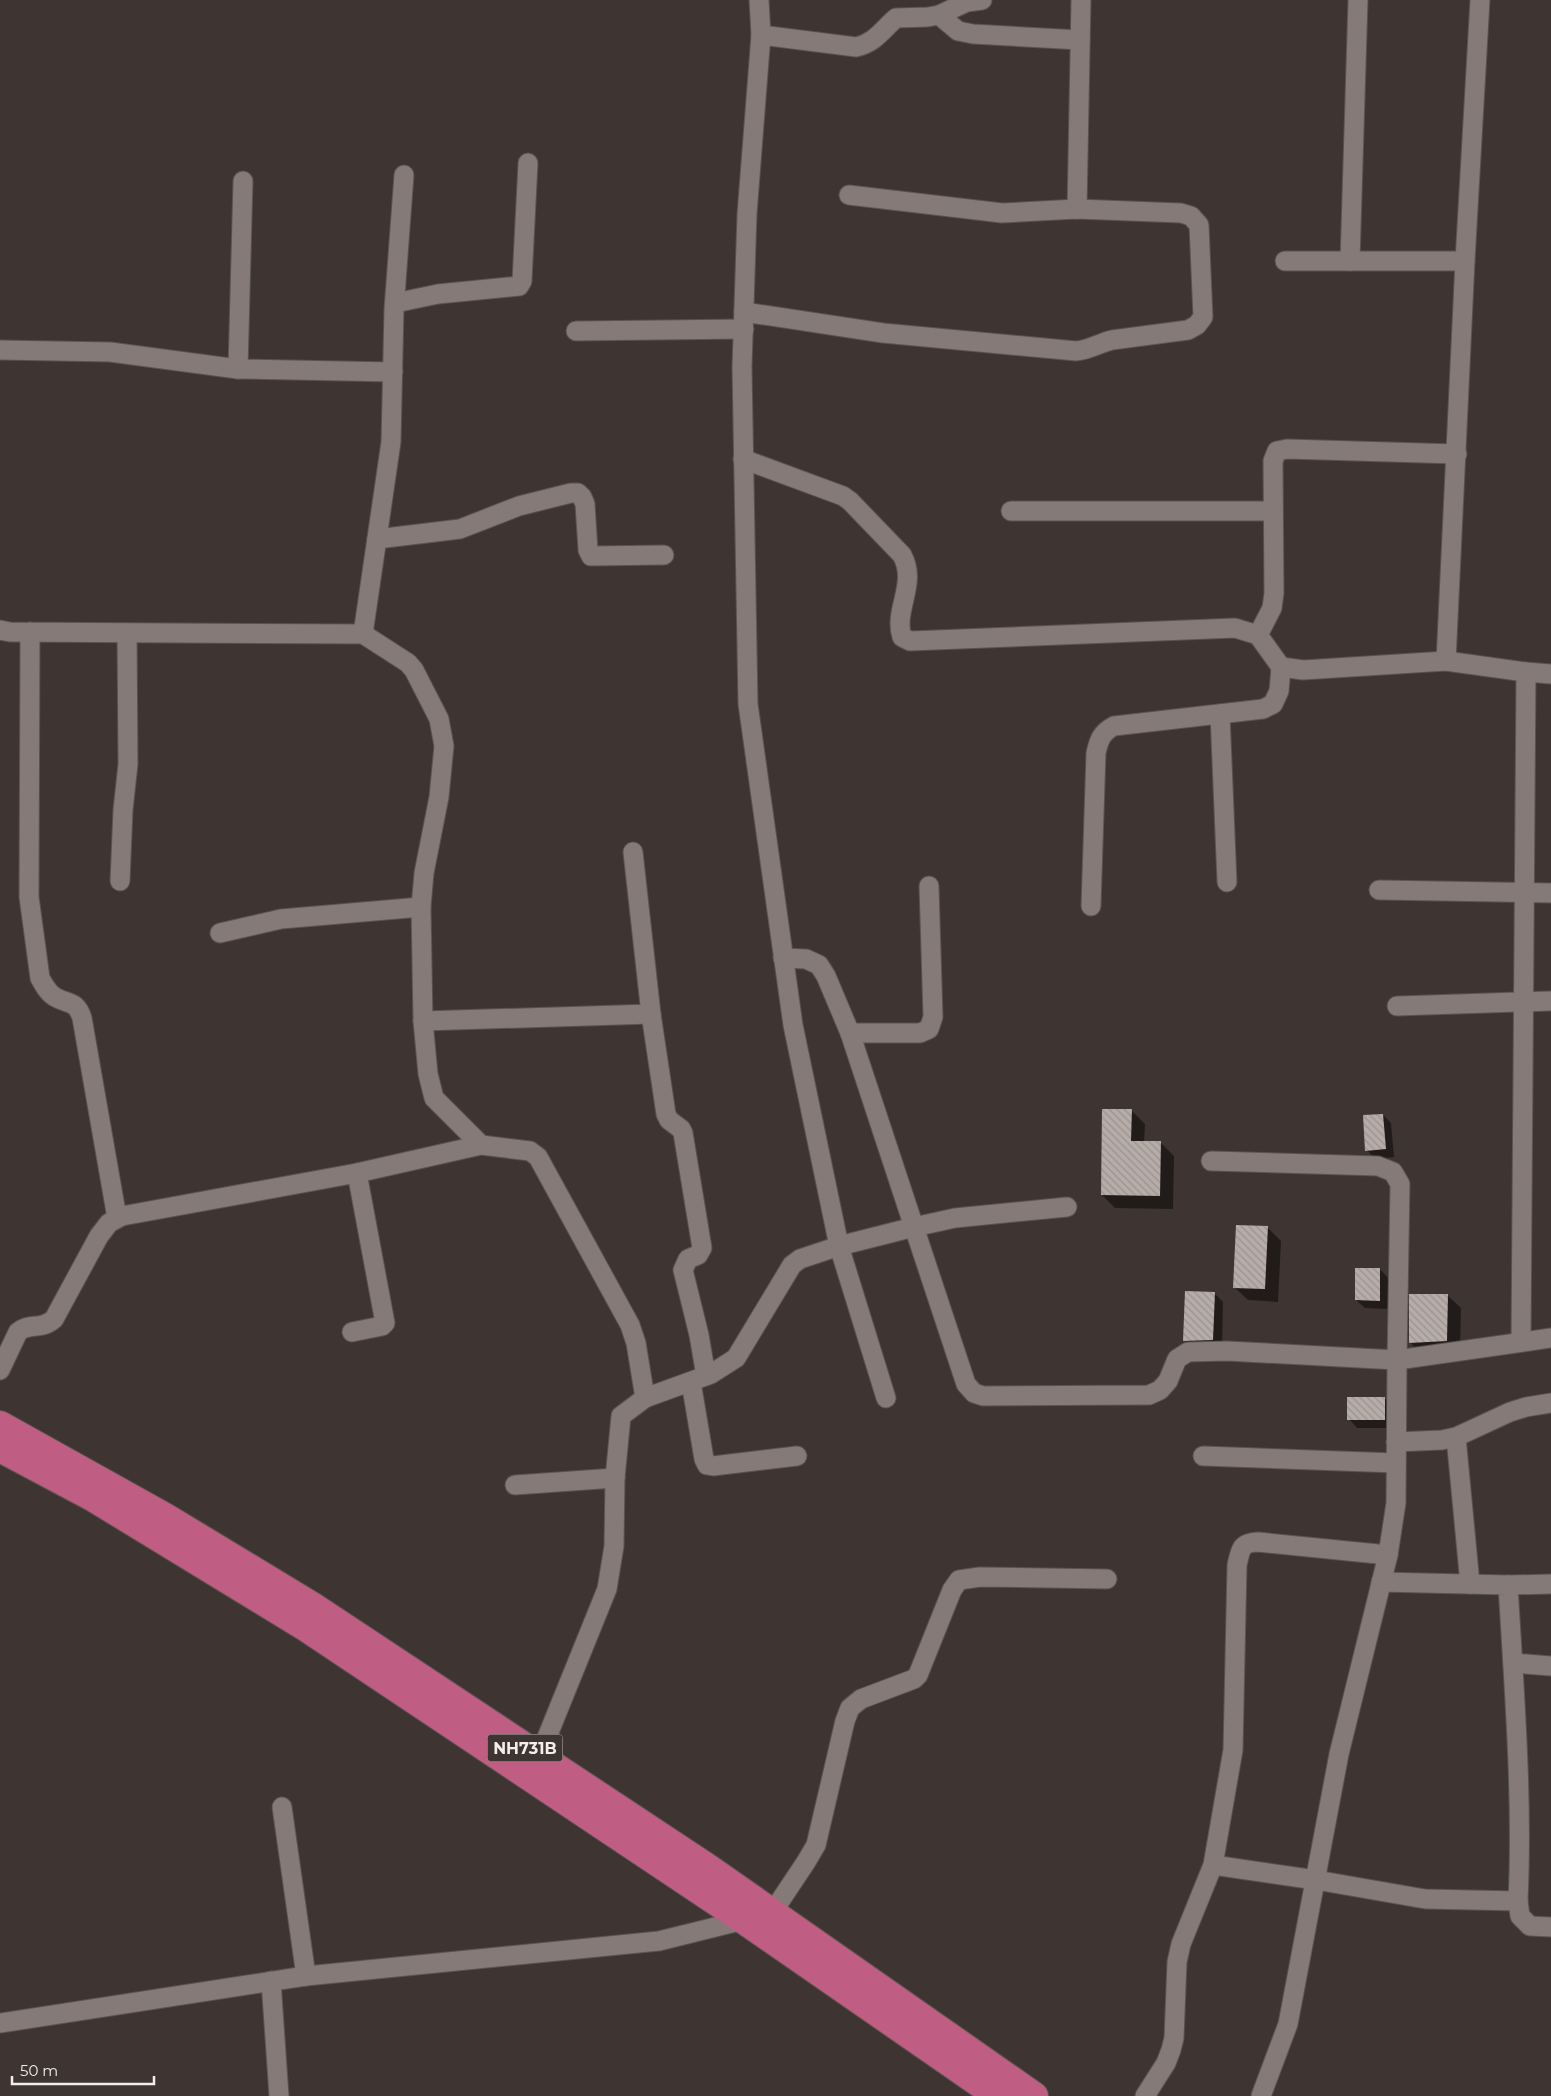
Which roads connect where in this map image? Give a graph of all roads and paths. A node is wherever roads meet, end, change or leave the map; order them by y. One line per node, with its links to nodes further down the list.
1 (759, 0): 7 (street)
2 (982, 0): 6 (street)
3 (1081, 0): 8 (street)
4 (1358, 0): 15 (street)
5 (1480, 0): 16 (street)
6 (940, 15): 7 (street); 8 (street)
7 (761, 35): 18 (street)
8 (1080, 40): 13 (street)
9 (528, 163): 17 (street)
10 (404, 175): 17 (street)
11 (243, 181): 21 (street)
12 (849, 195): 13 (street)
13 (1077, 210): 18 (street)
14 (1285, 261): 15 (street)
15 (1350, 261): 16 (street)
16 (1466, 262): 23 (street)
17 (395, 303): 22 (street)
18 (744, 321): 19 (street); 24 (street)
19 (576, 331)
20 (0, 350): 21 (street)
21 (238, 369): 22 (street)
22 (393, 372): 27 (street)
23 (1457, 454): 26 (street); 34 (street)
24 (743, 459): 33 (street); 49 (street)
25 (1011, 511): 26 (street)
26 (1273, 511): 33 (street)
27 (377, 539): 28 (street); 32 (street)
28 (664, 555)
29 (0, 630): 30 (street)
30 (30, 632): 31 (street); 60 (street)
31 (127, 633): 32 (street); 40 (street)
32 (363, 634): 47 (street)
33 (1258, 635): 35 (street)
34 (1446, 661): 35 (street); 36 (street)
35 (1281, 667): 38 (street)
36 (1526, 672): 37 (street); 44 (street)
37 (1551, 674)
38 (1220, 714): 41 (street); 46 (street)
39 (633, 852): 53 (street)
40 (120, 881)
41 (1227, 882)
42 (929, 886): 55 (street)
43 (1379, 890): 44 (street)
44 (1525, 892): 45 (street); 51 (street)
45 (1551, 894)
46 (1091, 906)
47 (421, 907): 48 (street); 54 (street)
48 (220, 934)
49 (783, 958): 55 (street); 62 (street)
50 (1551, 1001): 51 (street)
51 (1524, 1002): 52 (street); 65 (street)
52 (1397, 1006)
53 (651, 1014): 54 (street); 68 (street)
54 (423, 1021): 56 (street)
55 (850, 1033): 61 (street)
56 (481, 1145): 58 (street); 69 (street)
57 (1211, 1161): 66 (street)
58 (357, 1173): 60 (street); 63 (street)
59 (1067, 1207): 61 (street)
60 (117, 1218): 67 (street)
61 (914, 1227): 62 (street); 66 (street)
62 (839, 1246): 68 (street); 70 (street)
63 (352, 1332)
64 (1551, 1338): 65 (street)
65 (1521, 1342): 66 (street)
66 (1397, 1360): 74 (street)
67 (0, 1370)
68 (698, 1379): 69 (street); 76 (street)
69 (645, 1398): 79 (street)
70 (886, 1398)
71 (1551, 1403): 73 (street)
72 (0, 1425): 89 (highway, NH731B)
73 (1456, 1437): 74 (street); 84 (street)
74 (1396, 1442): 78 (street)
75 (0, 1448): 95 (highway, NH731B)
76 (798, 1456)
77 (1203, 1456): 78 (street)
78 (1396, 1463): 81 (street)
79 (614, 1478): 80 (street); 89 (street)
80 (515, 1485)
81 (1388, 1555): 83 (street); 91 (street)
82 (1107, 1579): 94 (street)
83 (1381, 1582): 84 (street); 92 (street)
84 (1470, 1584): 86 (street)
85 (1551, 1584): 86 (street)
86 (1508, 1585): 87 (street)
87 (1513, 1663): 88 (street); 93 (street)
88 (1551, 1666)
89 (539, 1757): 94 (highway, NH731B)
90 (282, 1807): 97 (street)
91 (1214, 1865): 92 (street); 104 (street)
92 (1316, 1880): 93 (street); 105 (street)
93 (1518, 1902): 96 (street)
94 (772, 1913): 95 (street); 100 (highway, NH731B)
95 (744, 1920): 97 (street); 100 (highway, NH731B)
96 (1551, 1927)
97 (306, 1976): 98 (street)
98 (271, 1981): 99 (street); 101 (street)
99 (0, 2023)
100 (946, 2048): 102 (highway, NH731B); 103 (highway, NH731B)
101 (279, 2096)
102 (998, 2096)
103 (1034, 2096)
104 (1145, 2096)
105 (1261, 2096)

